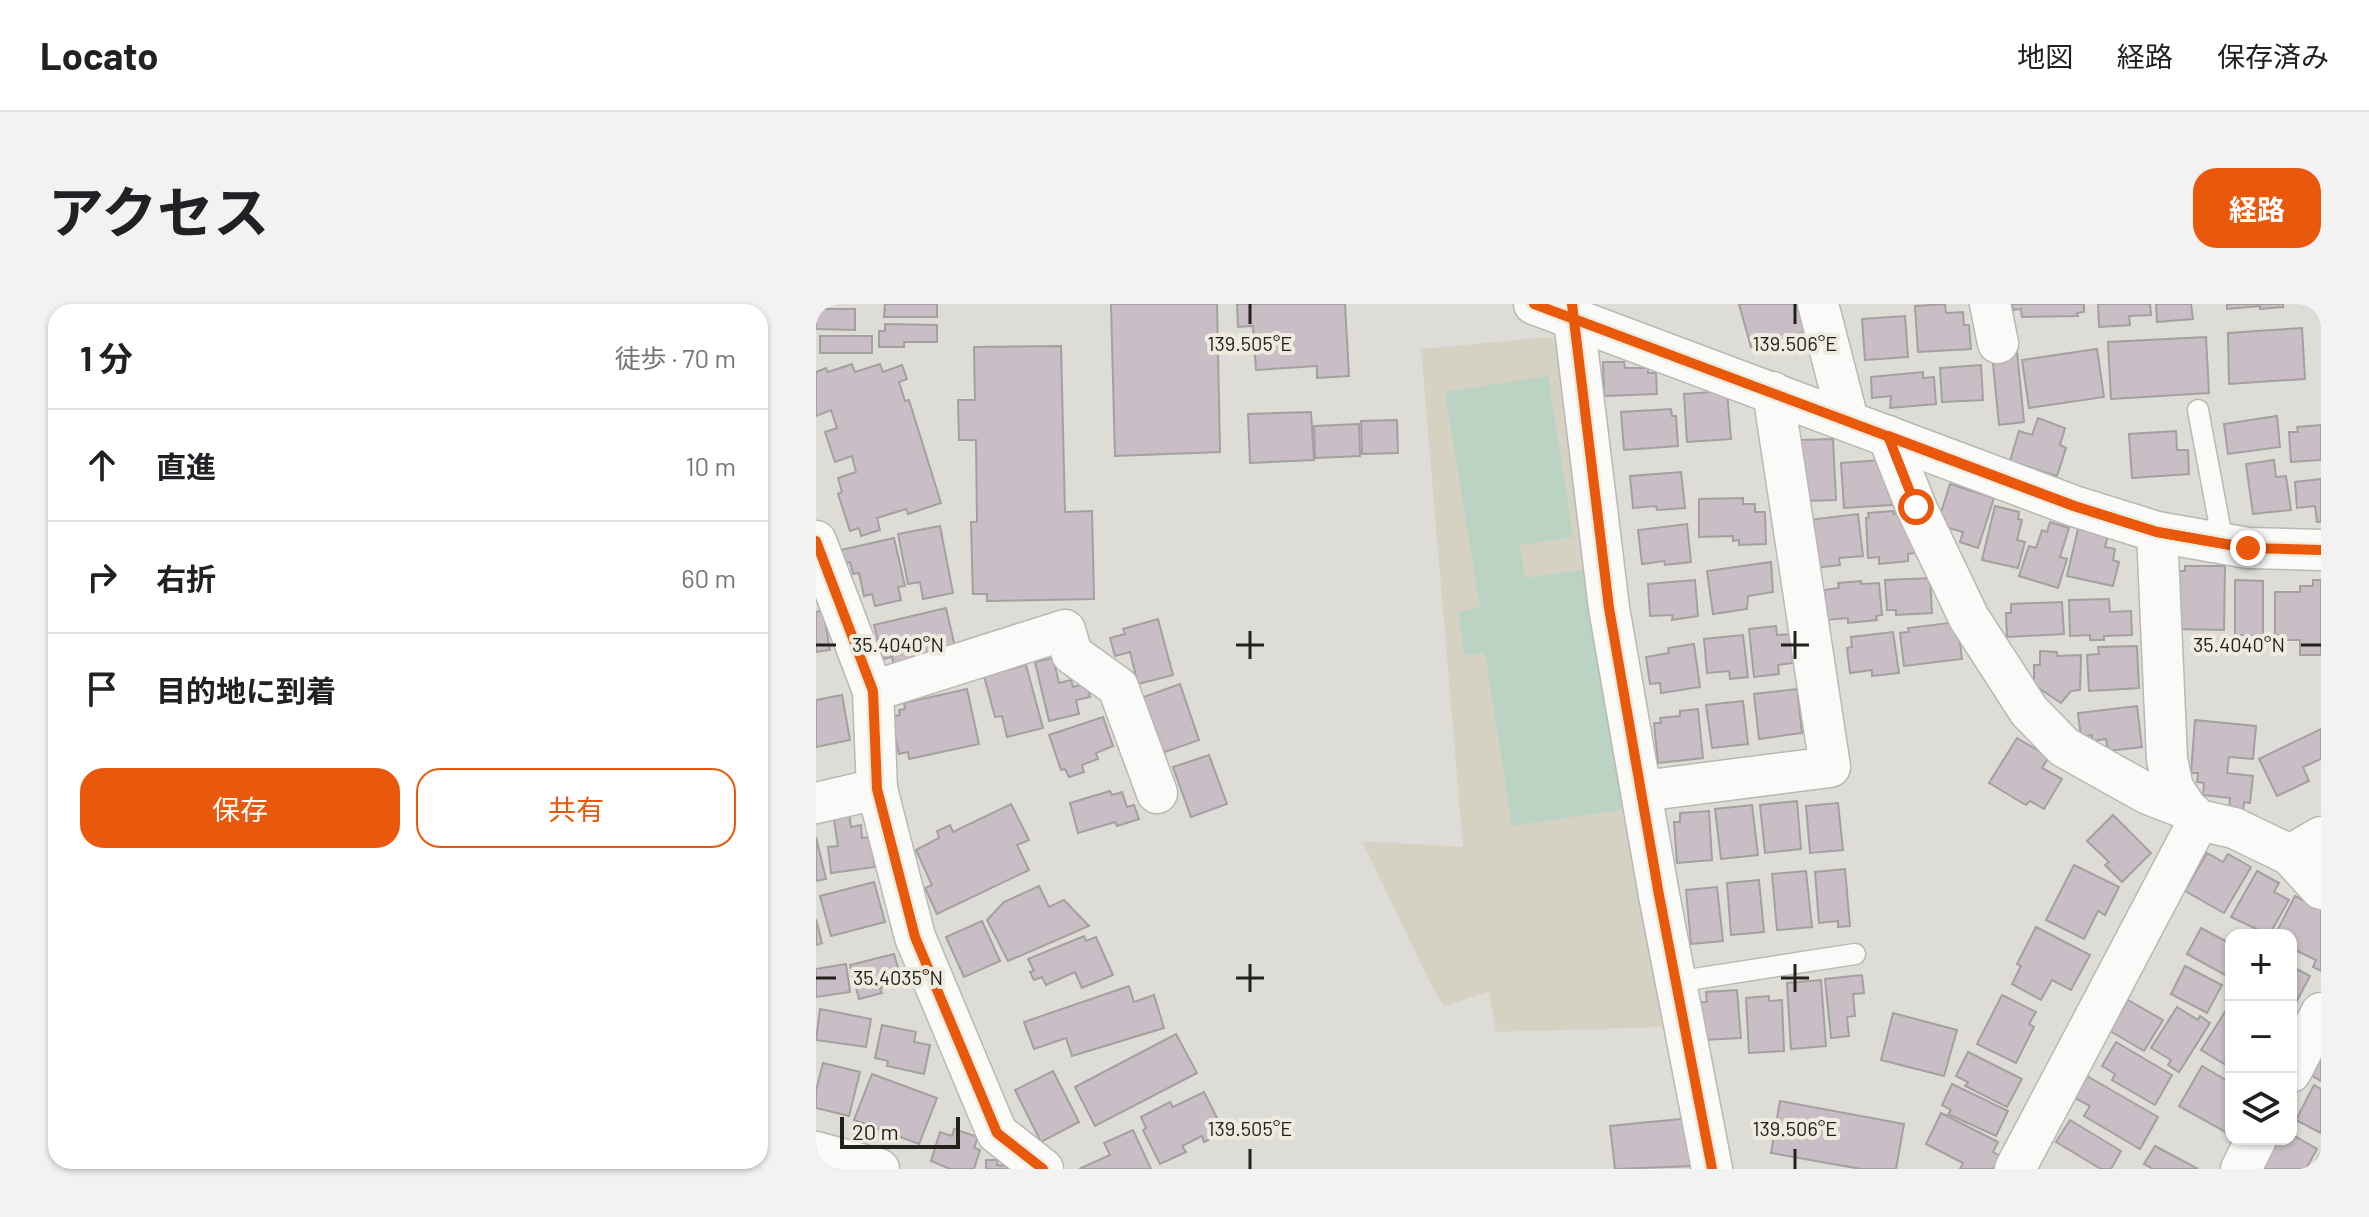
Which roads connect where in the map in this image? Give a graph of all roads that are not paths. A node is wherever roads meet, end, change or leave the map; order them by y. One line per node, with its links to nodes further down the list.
1 (1534, 304): 4 (street)
2 (1818, 304): 8 (street)
3 (1990, 304): 5 (street)
4 (1573, 312): 6 (street); 16 (street)
5 (1998, 343)
6 (1773, 392): 8 (street); 16 (street)
7 (2198, 410): 11 (lane)
8 (1848, 420): 9 (street)
9 (1888, 436): 10 (street); 19 (street)
10 (2157, 532): 11 (street); 19 (street)
11 (2223, 543): 12 (street)
12 (2321, 550)
13 (820, 563): 14 (street)
14 (873, 691): 15 (street); 17 (street)
15 (877, 789): 18 (street); 27 (street)
16 (1642, 791): 23 (street)
17 (1157, 793)
18 (816, 803)
19 (2193, 815): 20 (street); 29 (street)
20 (2306, 846): 21 (street)
21 (2321, 889)
22 (1855, 954): 23 (lane)
23 (1675, 982): 28 (street)
24 (2321, 1013): 25 (street)
25 (2297, 1060)
26 (2253, 1145): 30 (street)
27 (1043, 1169)
28 (1712, 1169)
29 (2015, 1169)
30 (2241, 1169)

